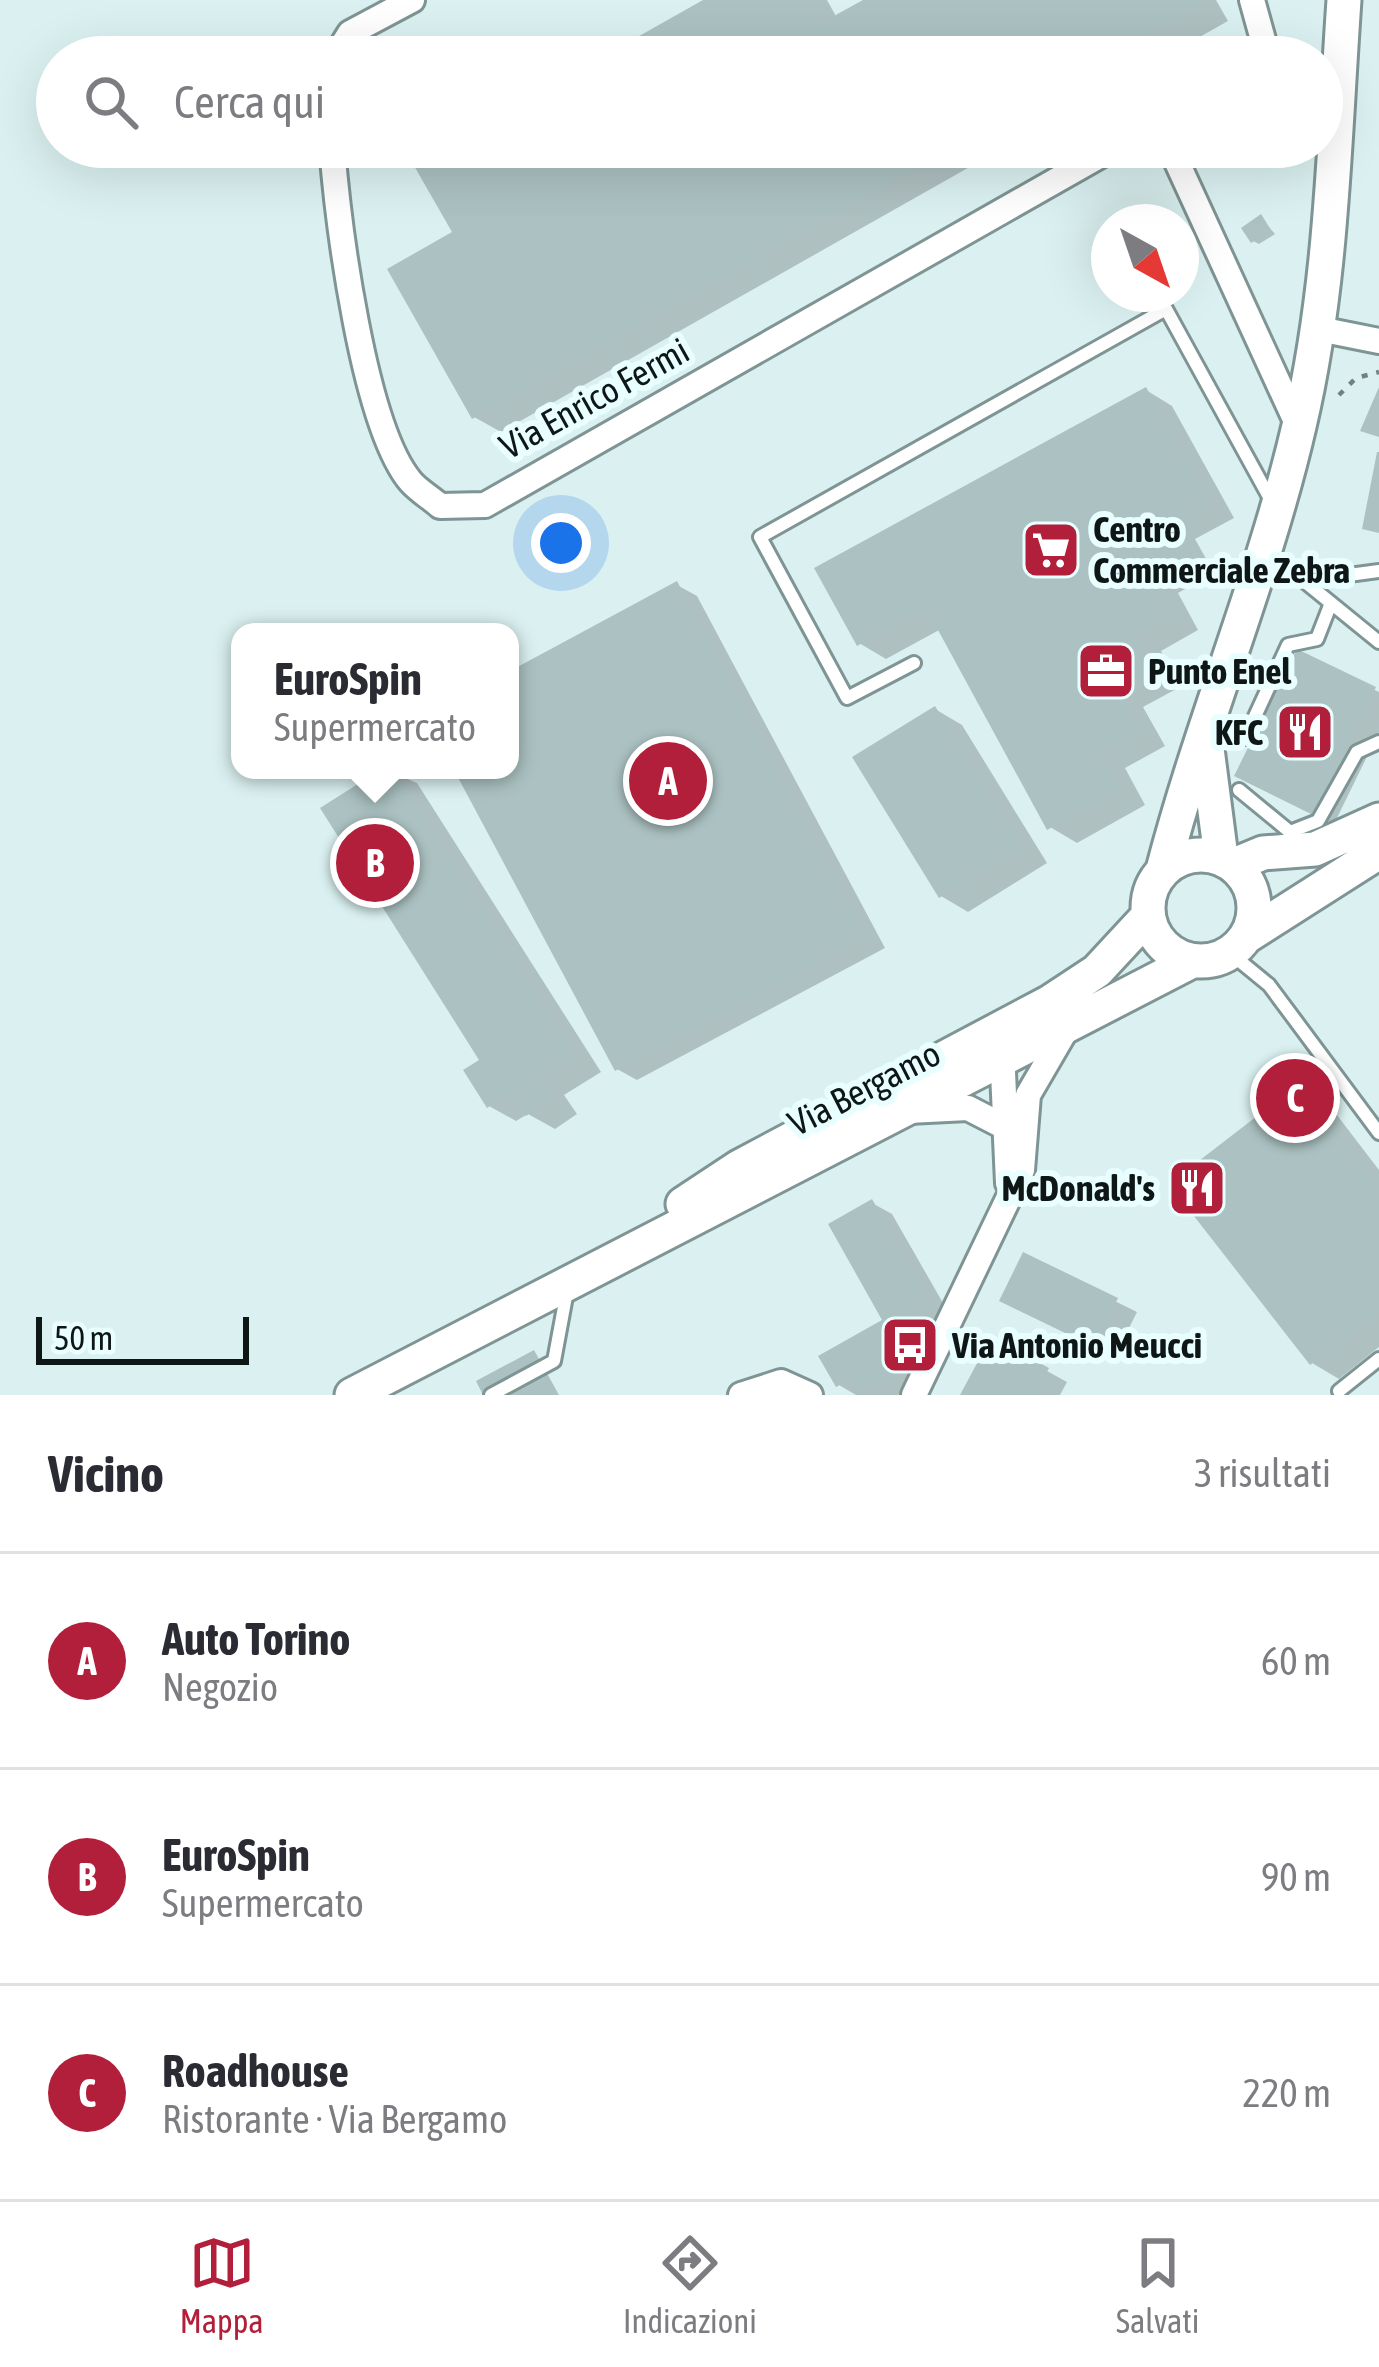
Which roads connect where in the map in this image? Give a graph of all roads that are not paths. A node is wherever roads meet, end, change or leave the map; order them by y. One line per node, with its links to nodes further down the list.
1 (412, 0): 4 (street)
2 (1252, 0): 5 (street)
3 (1345, 0): 6 (main road)
4 (348, 36)
5 (1261, 36)
6 (1342, 36)
7 (334, 168): 8 (street, Via Enrico Fermi)
8 (1078, 168)
9 (1180, 168): 13 (street)
10 (1332, 168): 11 (main road)
11 (1319, 329): 12 (street); 13 (main road)
12 (1379, 341)
13 (1299, 428): 14 (main road)
14 (1276, 509): 15 (main road); 20 (lane)
15 (1258, 566): 17 (lane); 21 (main road)
16 (1379, 571): 17 (lane)
17 (1304, 581): 18 (lane)
18 (1331, 603): 19 (lane); 22 (lane)
19 (1379, 642)
20 (914, 663)
21 (1205, 733): 27 (main road); 28 (main road)
22 (1245, 738)
23 (1379, 742): 24 (lane)
24 (1239, 790)
25 (1379, 820): 27 (main road)
26 (1379, 852): 30 (main road)
27 (1228, 861): 28 (main road); 30 (main road)
28 (1163, 870): 29 (main road)
29 (1148, 916): 31 (main road); 32 (main road, Via Bergamo)
30 (1238, 945): 31 (main road); 36 (lane)
31 (1192, 961): 32 (main road, Via Bergamo)
32 (1059, 1015): 33 (main road, Via Bergamo); 37 (street); 38 (main road, Via Bergamo)
33 (1000, 1063): 34 (main road, Via Bergamo); 35 (street)
34 (905, 1111): 35 (street); 38 (main road, Via Bergamo)
35 (1003, 1126): 37 (street)
36 (1379, 1133)
37 (1008, 1197): 45 (street)
38 (569, 1280): 41 (main road, Via Bergamo); 42 (lane)
39 (1379, 1359): 40 (lane)
40 (1339, 1391)
41 (352, 1395)
42 (491, 1395)
43 (741, 1395): 44 (street)
44 (810, 1395)
45 (914, 1395)

